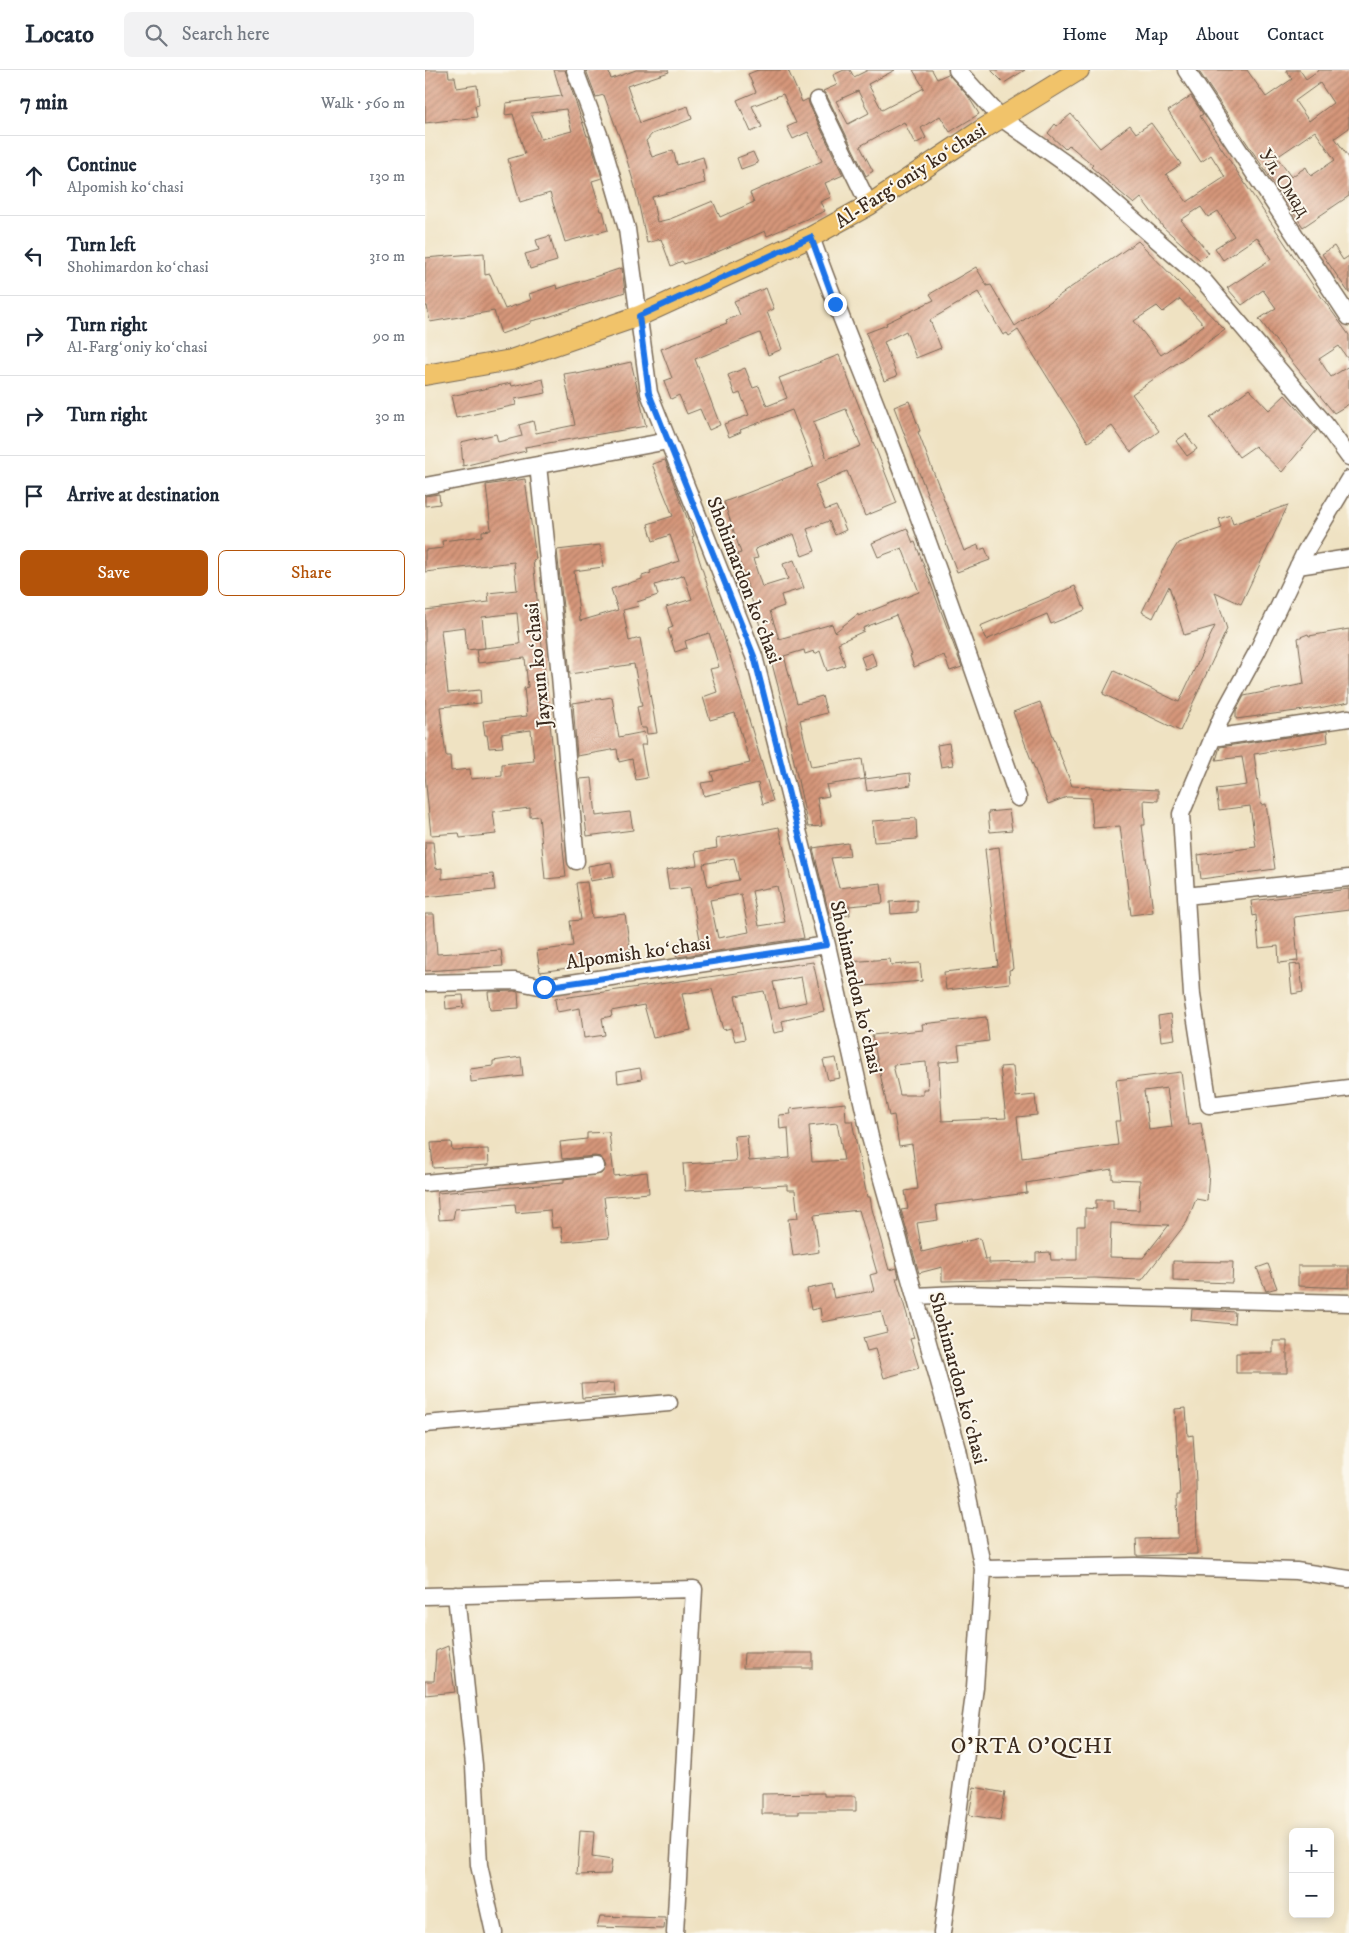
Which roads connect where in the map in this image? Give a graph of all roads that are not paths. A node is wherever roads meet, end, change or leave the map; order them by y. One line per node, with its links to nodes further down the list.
1 (575, 70): 9 (street, Shohimardon koʻchasi)
2 (957, 70): 6 (street)
3 (1079, 70): 6 (main road, Al-Fargʻoniy koʻchasi)
4 (1186, 70): 10 (street, Ул. Омад)
5 (818, 100): 7 (street)
6 (1001, 118): 7 (main road, Al-Fargʻoniy koʻchasi); 13 (street)
7 (869, 204): 8 (main road, Al-Fargʻoniy koʻchasi)
8 (811, 237): 9 (main road, Al-Fargʻoniy koʻchasi); 21 (street)
9 (639, 316): 11 (main road, Al-Fargʻoniy koʻchasi); 12 (street, Shohimardon koʻchasi)
10 (1349, 317)
11 (425, 375)
12 (668, 441): 14 (street); 25 (street, Shohimardon koʻchasi)
13 (1349, 457)
14 (538, 465): 16 (street); 22 (street, Jayxun koʻchasi)
15 (1349, 479): 18 (street)
16 (425, 486)
17 (1349, 558): 18 (street)
18 (1298, 566): 20 (street)
19 (1349, 718): 20 (street)
20 (1212, 738): 24 (street)
21 (1018, 798)
22 (576, 861)
23 (1349, 878): 24 (street)
24 (1186, 896): 27 (street)
25 (827, 945): 26 (street, Alpomish koʻchasi); 30 (street, Shohimardon koʻchasi)
26 (425, 983)
27 (1349, 1088)
28 (596, 1166): 29 (street)
29 (425, 1183)
30 (915, 1296): 31 (street); 34 (street, Shohimardon koʻchasi)
31 (1349, 1303)
32 (669, 1403): 33 (street)
33 (425, 1424)
34 (983, 1569): 35 (street); 40 (street, Shohimardon koʻchasi)
35 (1349, 1579)
36 (456, 1595): 37 (street); 38 (street); 39 (street)
37 (425, 1596)
38 (494, 1933)
39 (675, 1933)
40 (941, 1933)

